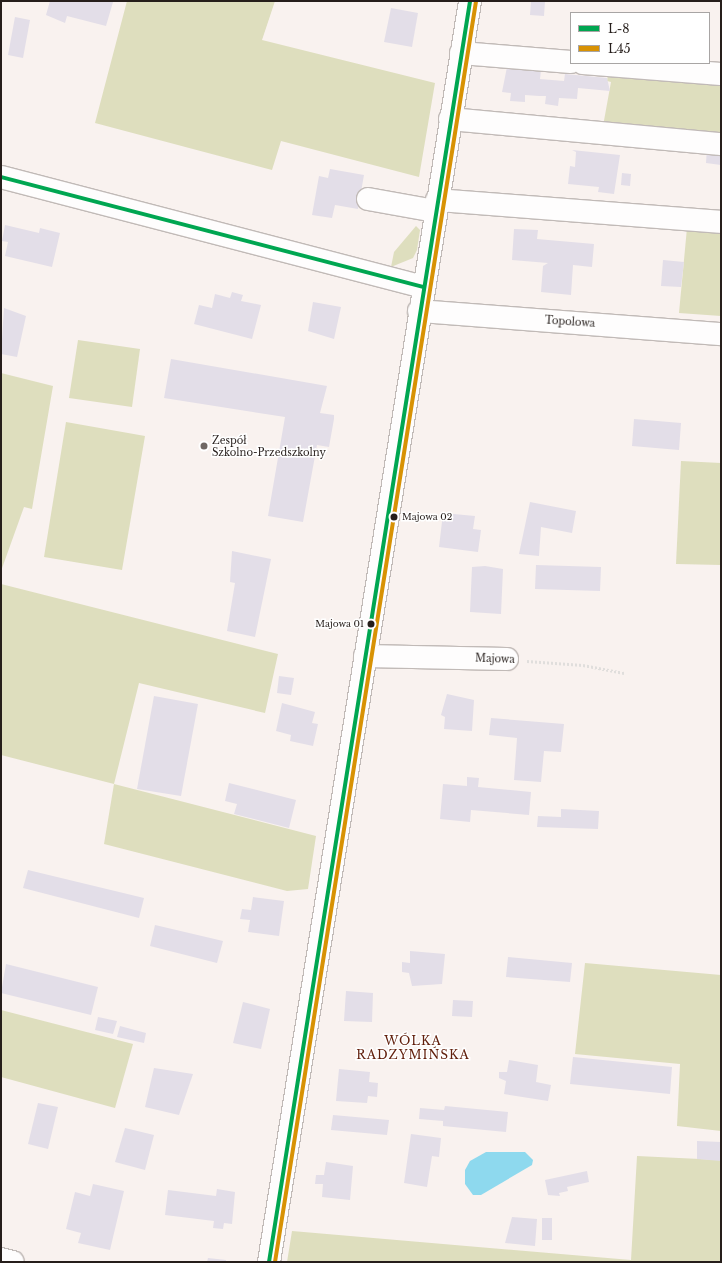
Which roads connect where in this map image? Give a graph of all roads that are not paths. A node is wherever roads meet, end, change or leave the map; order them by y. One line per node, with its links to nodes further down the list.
1 (470, 1): 2 (street)
2 (461, 53): 3 (street); 6 (street)
3 (570, 62)
4 (596, 64): 5 (street)
5 (721, 74)
6 (450, 119): 7 (street); 10 (street)
7 (721, 144)
8 (1, 177): 12 (street)
9 (368, 199): 10 (street)
10 (436, 205): 11 (street); 12 (street)
11 (721, 222)
12 (423, 287): 13 (street)
13 (419, 311): 14 (street, Topolowa); 15 (street)
14 (721, 334)
15 (365, 656): 16 (street, Majowa); 19 (street)
16 (507, 659)
17 (1, 1259): 18 (street)
18 (13, 1262)
19 (269, 1262)

